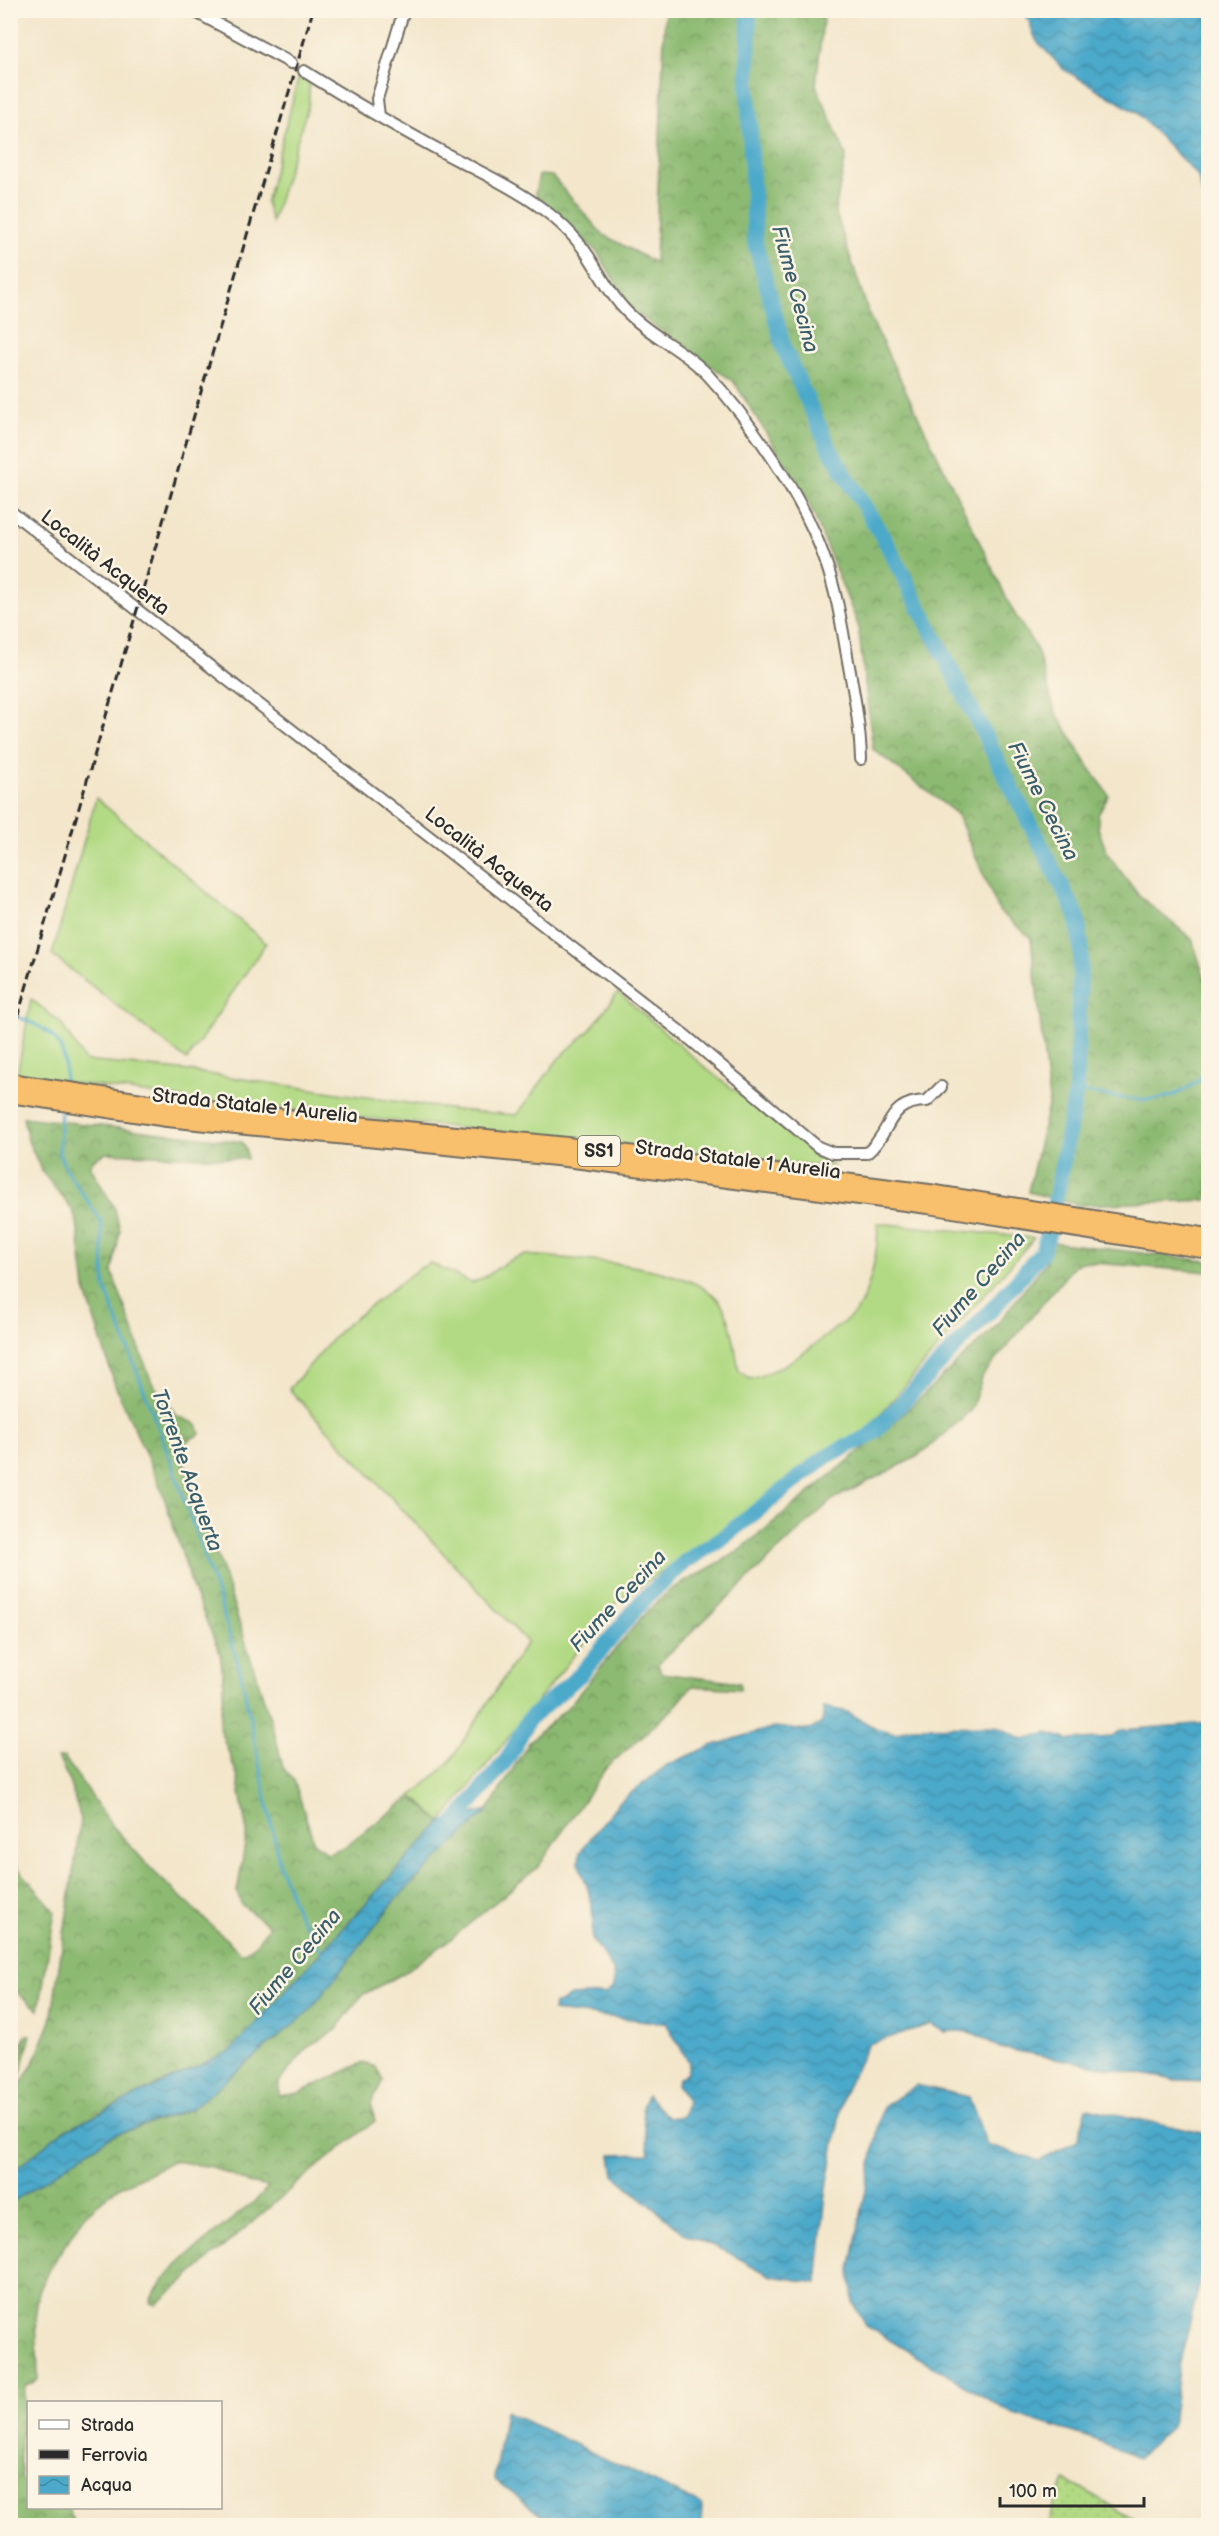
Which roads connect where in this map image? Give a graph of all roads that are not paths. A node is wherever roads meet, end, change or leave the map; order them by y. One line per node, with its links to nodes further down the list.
1 (192, 10): 3 (street)
2 (404, 10): 5 (street)
3 (291, 63)
4 (304, 71): 5 (street)
5 (379, 116): 7 (street)
6 (10, 511): 9 (street, Località Acquerta)
7 (861, 759)
8 (10, 1082): 11 (highway, Strada Statale 1 Aurelia / SS1)
9 (941, 1087)
10 (10, 1095): 11 (highway, Strada Statale 1 Aurelia / SS1)
11 (76, 1100): 12 (highway, Strada Statale 1 Aurelia / SS1)
12 (1124, 1229): 13 (highway, Strada Statale 1 Aurelia / SS1); 14 (highway, Strada Statale 1 Aurelia / SS1)
13 (1209, 1237)
14 (1209, 1250)

